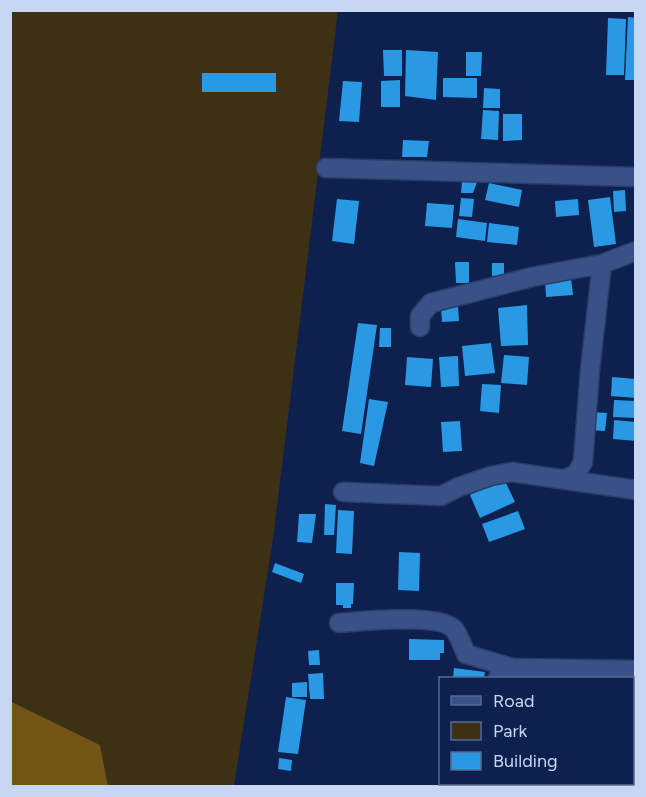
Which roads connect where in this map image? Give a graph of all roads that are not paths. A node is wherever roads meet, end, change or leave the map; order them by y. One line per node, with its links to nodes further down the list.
1 (326, 168): 2 (street)
2 (636, 177)
3 (636, 251): 4 (street)
4 (602, 264): 5 (street); 6 (street)
5 (420, 327)
6 (566, 479): 7 (street); 8 (street)
7 (636, 490)
8 (343, 492)
9 (339, 623): 11 (street)
10 (636, 670): 11 (street)
11 (505, 673)

